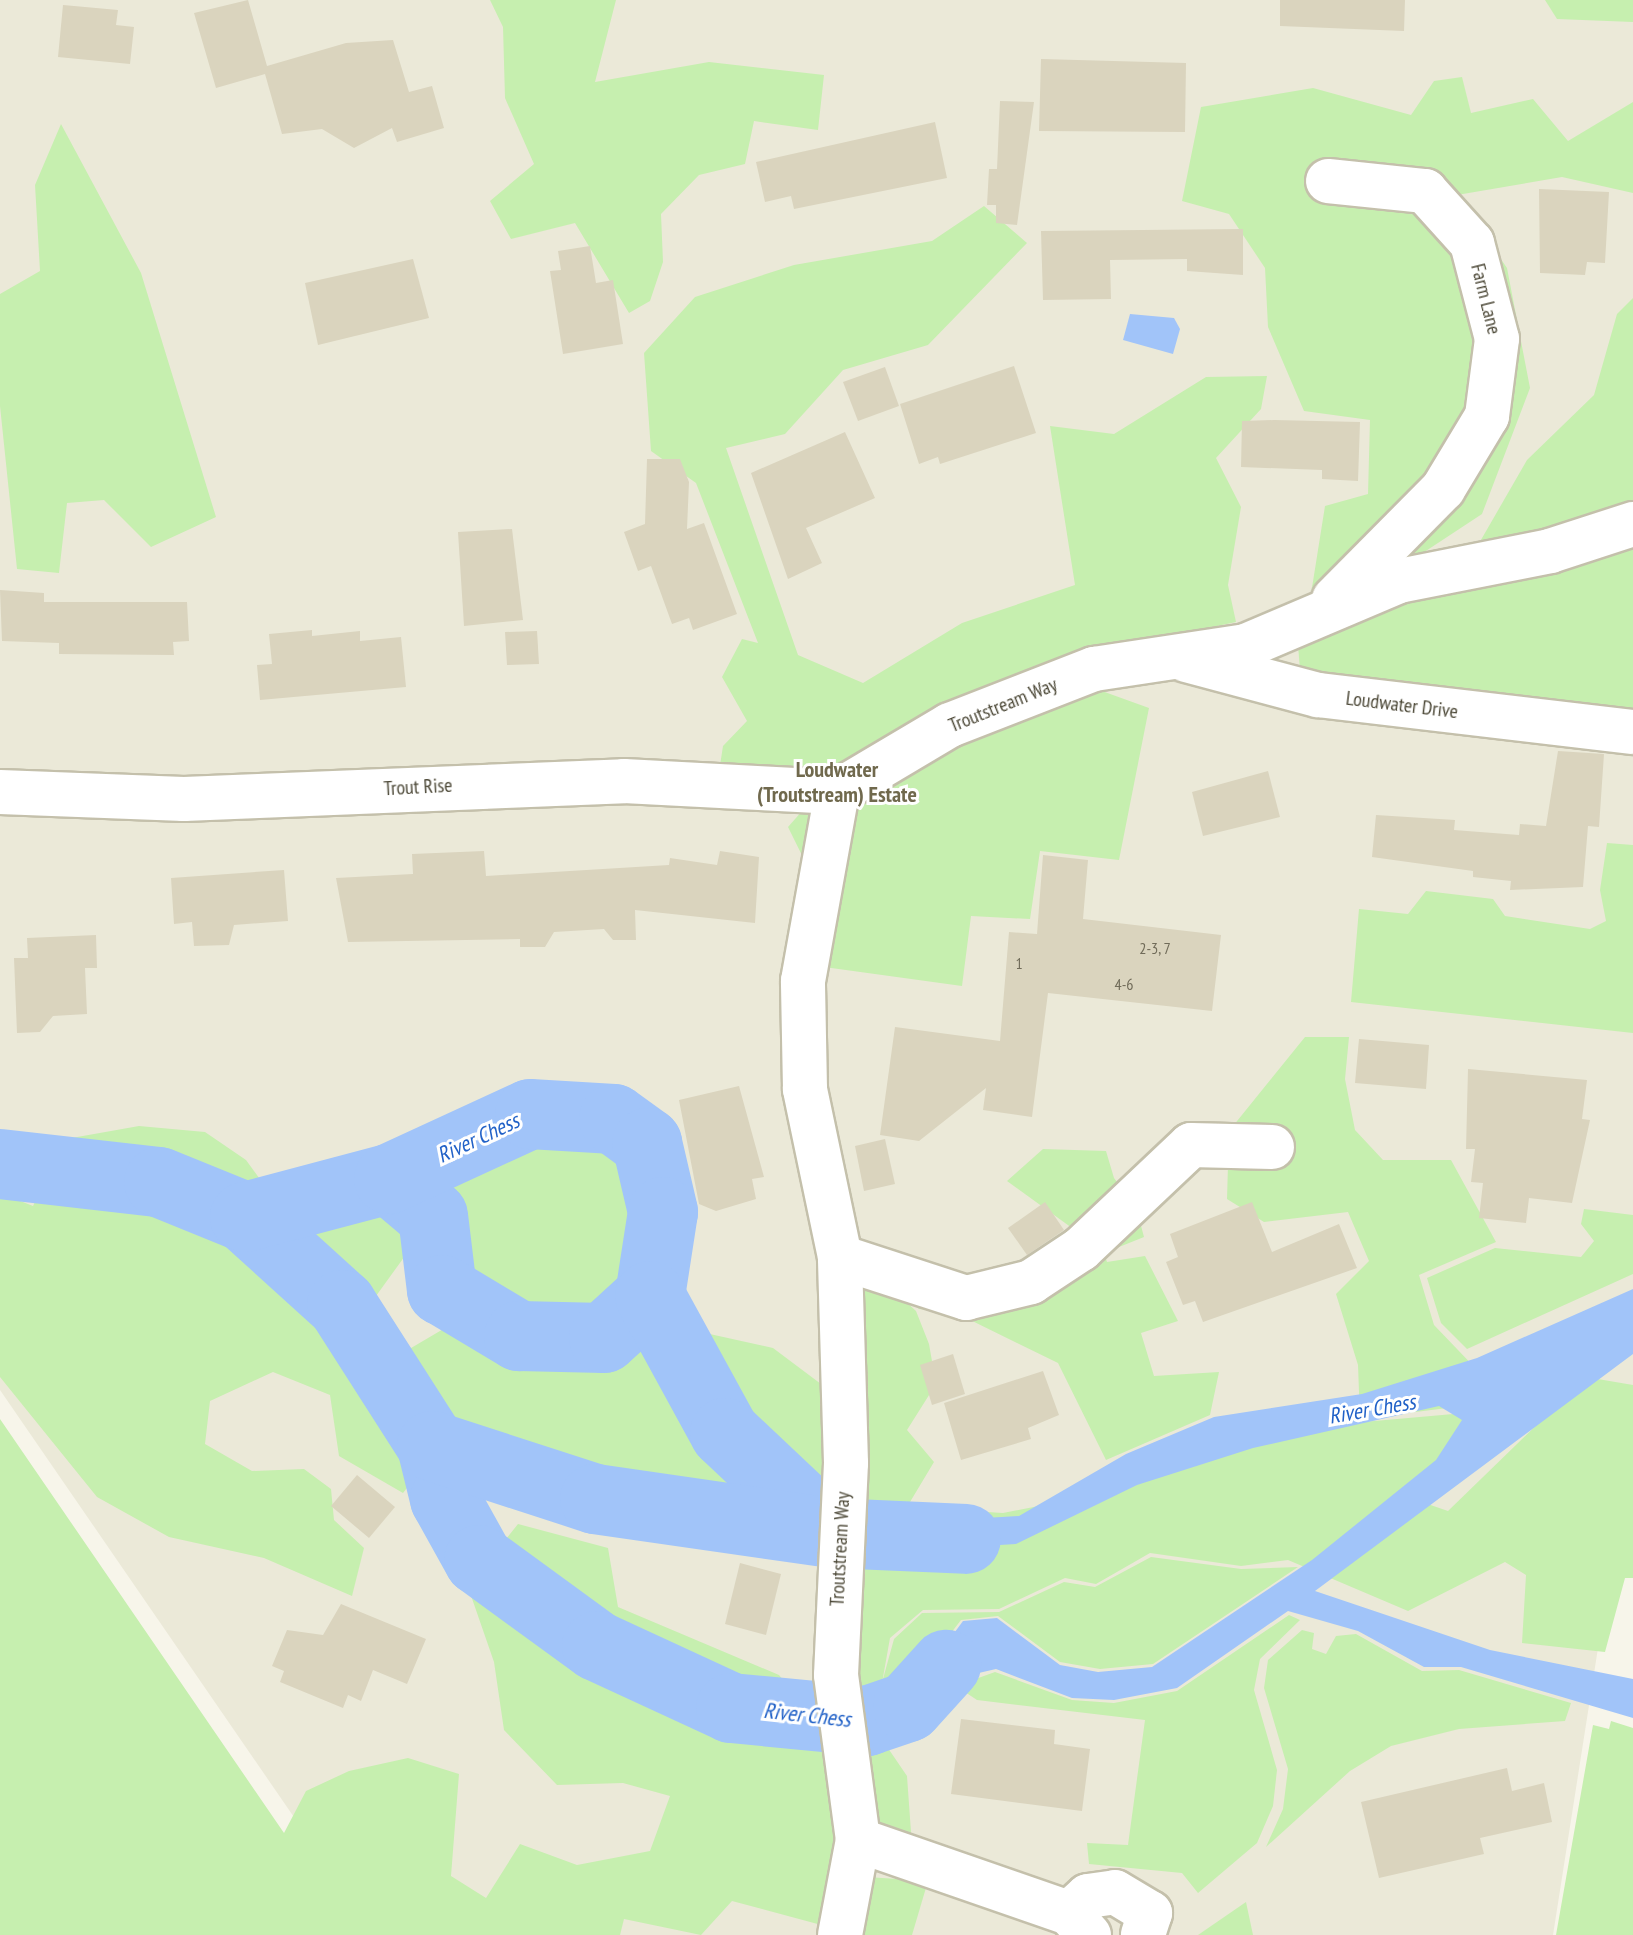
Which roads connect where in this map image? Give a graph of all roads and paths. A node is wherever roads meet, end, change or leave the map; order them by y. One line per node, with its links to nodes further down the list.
1 (1328, 181): 3 (street, Farm Lane)
2 (1633, 524): 3 (street, Troutstream Way)
3 (1327, 606): 4 (street, Troutstream Way)
4 (1175, 657): 5 (street, Loudwater Drive); 7 (street, Troutstream Way)
5 (1633, 732)
6 (0, 792): 7 (street, Trout Rise)
7 (837, 792): 9 (street, Troutstream Way)
8 (1272, 1147): 9 (street)
9 (840, 1257): 10 (street, Troutstream Way)
10 (858, 1840): 11 (street); 12 (street, Troutstream Way)
11 (1079, 1924): 13 (street)
12 (840, 1935)
13 (1143, 1935)

